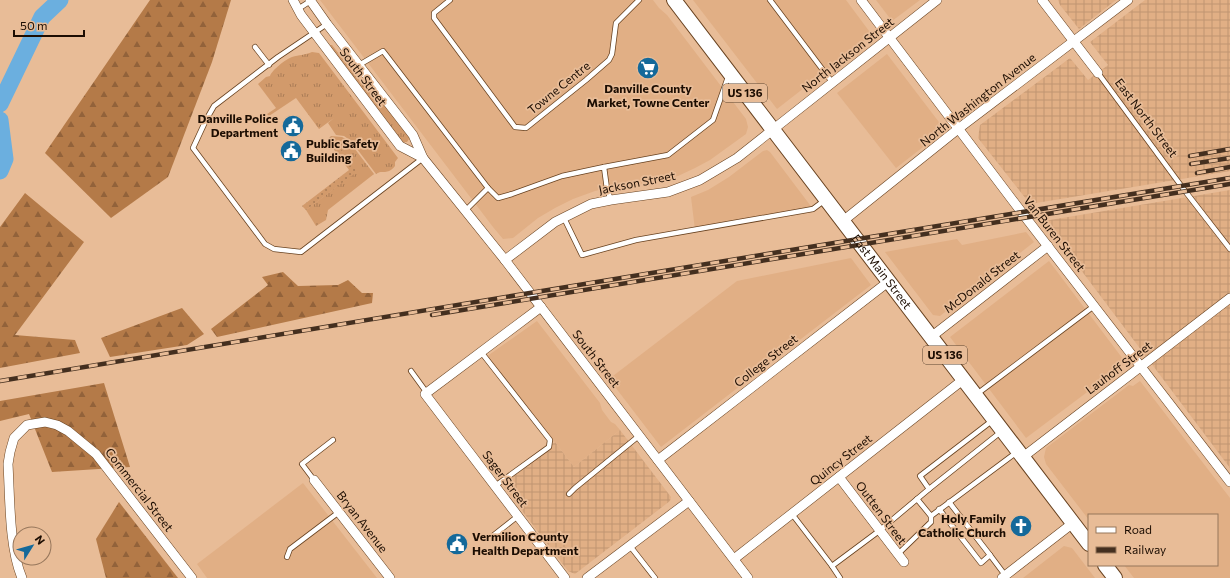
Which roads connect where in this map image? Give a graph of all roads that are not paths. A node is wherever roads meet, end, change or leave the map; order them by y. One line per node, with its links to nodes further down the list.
1 (293, 0): 11 (street, South Street)
2 (311, 0): 11 (lane); 12 (street, South Street)
3 (450, 0): 4 (lane, Towne Centre)
4 (639, 0)
5 (674, 0): 19 (main road, East Main Street / US 136)
6 (770, 0): 21 (lane)
7 (861, 0): 14 (street, Van Buren Street)
8 (937, 0): 14 (street, North Jackson Street)
9 (1042, 0): 15 (street, East North Street)
10 (1128, 0): 15 (street, North Washington Avenue)
11 (298, 9): 13 (street, South Street)
12 (327, 24): 13 (lane); 18 (street, South Street)
13 (314, 33): 17 (lane); 24 (street, South Street)
14 (890, 38): 21 (street, North Jackson Street); 23 (street, Van Buren Street)
15 (1074, 42): 20 (street, East North Street); 23 (street, North Washington Avenue)
16 (255, 47): 17 (lane)
17 (269, 64): 24 (lane)
18 (359, 65): 24 (street, South Street); 26 (lane)
19 (730, 73): 22 (main road, East Main Street / US 136); 25 (lane)
20 (1098, 73): 33 (lane, East North Street)
21 (832, 82): 22 (street, North Jackson Street)
22 (772, 129): 27 (main road, East Main Street / US 136); 28 (street, Jackson Street)
23 (958, 130): 31 (street, North Washington Avenue); 32 (street, Van Buren Street)
24 (423, 158): 29 (street, South Street)
25 (604, 167): 26 (lane); 28 (lane)
26 (488, 188): 29 (lane)
27 (826, 199): 30 (lane); 31 (main road, East Main Street / US 136)
28 (611, 200): 30 (street, Jackson Street)
29 (465, 211): 34 (street, South Street)
30 (564, 218): 34 (street, Jackson Street)
31 (843, 221): 35 (main road, East Main Street / US 136)
32 (1048, 246): 37 (street, Van Buren Street); 39 (street, McDonald Street)
33 (1230, 249)
34 (505, 260): 38 (street, South Street)
35 (888, 282): 39 (main road, East Main Street / US 136); 51 (street, College Street)
36 (1230, 298): 41 (street, Lauhoff Street)
37 (1094, 306): 41 (street, Van Buren Street); 45 (lane)
38 (541, 307): 40 (street); 48 (street, South Street)
39 (931, 337): 43 (main road, East Main Street / US 136)
40 (481, 352): 44 (street); 55 (lane)
41 (1141, 367): 50 (street, Lauhoff Street); 54 (street, Van Buren Street)
42 (411, 371): 44 (lane)
43 (964, 379): 45 (main road, East Main Street / US 136); 52 (street, Quincy Street)
44 (426, 394): 55 (street, Sager Street)
45 (976, 396): 46 (main road, East Main Street / US 136)
46 (994, 419): 47 (main road, East Main Street / US 136); 56 (lane)
47 (1003, 431): 50 (main road, East Main Street / US 136); 56 (lane)
48 (640, 435): 51 (street, South Street); 57 (lane)
49 (333, 440): 53 (lane)
50 (1020, 454): 60 (lane); 66 (main road, East Main Street / US 136)
51 (658, 460): 59 (street, South Street)
52 (839, 477): 63 (street, Quincy Street); 67 (street, Outten Street)
53 (314, 480): 62 (street, Bryan Avenue)
54 (1230, 482)
55 (495, 486): 64 (street, Sager Street)
56 (929, 489): 58 (lane)
57 (569, 494)
58 (917, 499): 65 (lane); 67 (lane)
59 (689, 501): 70 (street); 74 (street, South Street)
60 (949, 502): 61 (lane); 72 (lane)
61 (939, 509): 65 (lane); 72 (lane)
62 (339, 512): 73 (lane); 81 (street, Bryan Avenue)
63 (792, 514): 74 (street, Quincy Street); 76 (lane)
64 (518, 516): 68 (lane); 82 (street, Sager Street)
65 (931, 516): 71 (lane)
66 (1073, 523): 69 (main road, East Main Street / US 136); 78 (street)
67 (879, 531): 71 (street, Outten Street); 76 (lane)
68 (490, 538)
69 (1088, 543)
70 (630, 546): 83 (street); 84 (lane)
71 (898, 554): 75 (street, Outten Street)
72 (990, 555): 78 (lane)
73 (288, 557)
74 (734, 559): 85 (street, South Street)
75 (904, 562)
76 (832, 566): 86 (lane)
77 (1106, 566): 87 (main road)
78 (1004, 576)
79 (188, 577): 80 (street, Commercial Street)
80 (22, 578)
81 (390, 578)
82 (564, 578)
83 (587, 578)
84 (655, 578)
85 (748, 578)
86 (840, 578)
87 (1115, 578)

